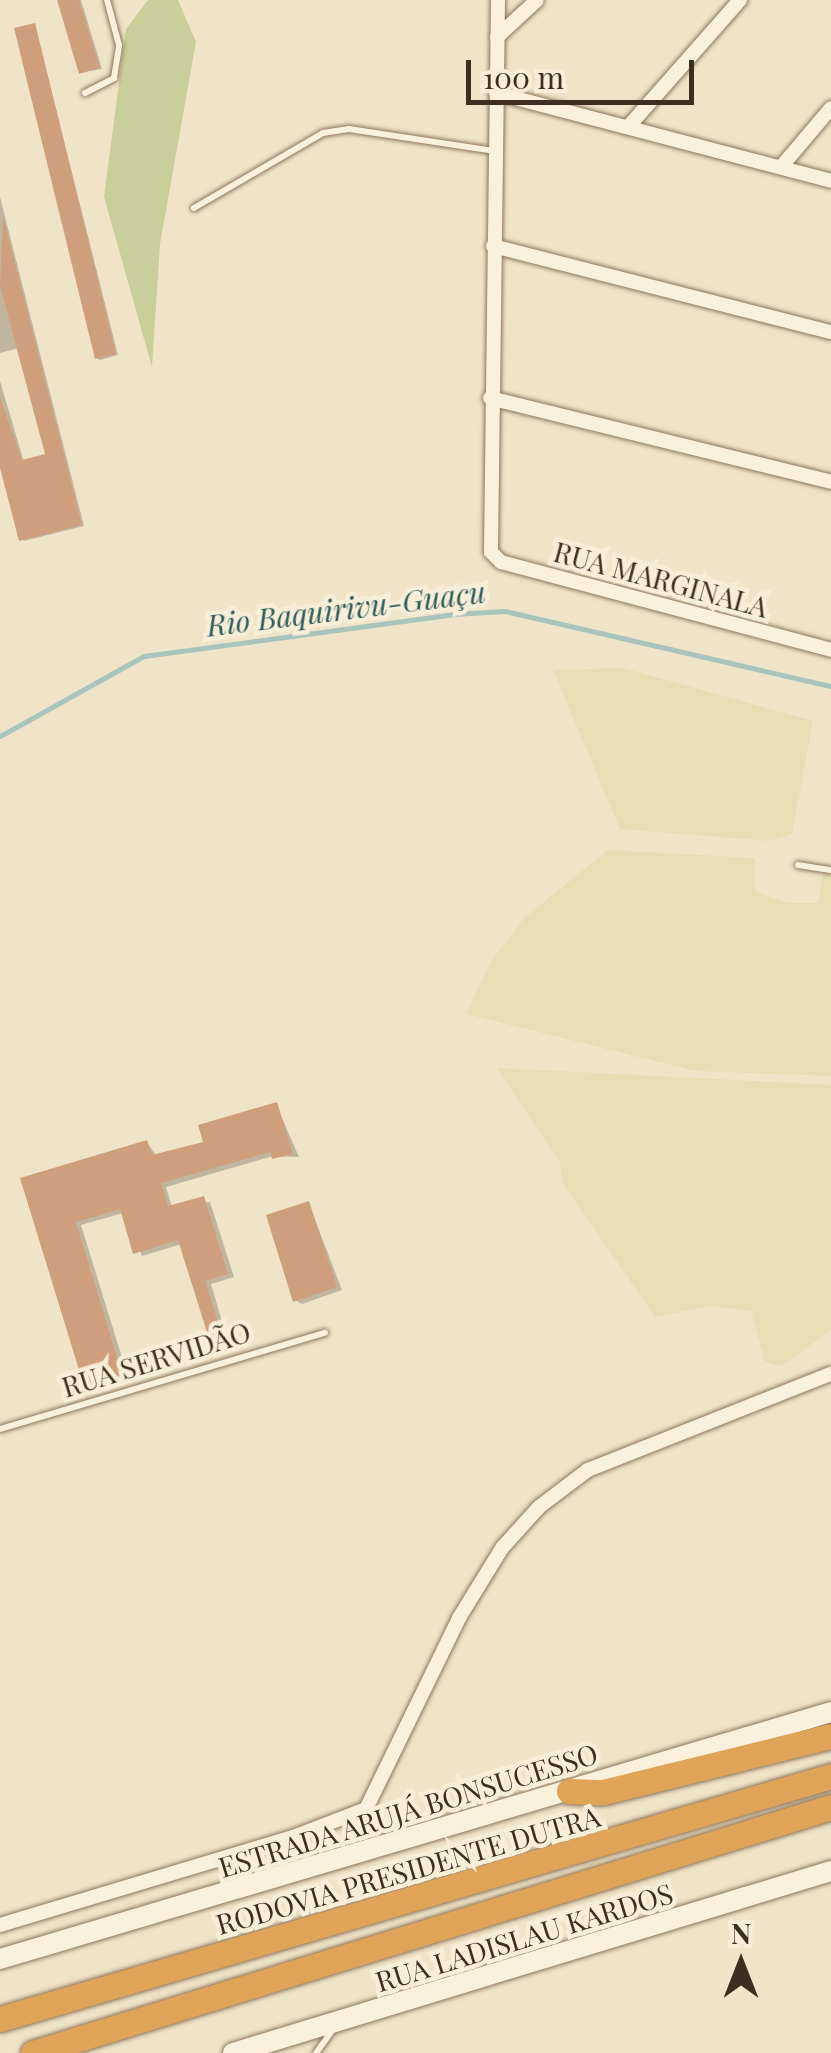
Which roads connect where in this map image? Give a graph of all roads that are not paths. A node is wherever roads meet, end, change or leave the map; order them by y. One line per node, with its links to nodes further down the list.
1 (107, 0): 6 (lane)
2 (498, 0): 5 (street)
3 (538, 0): 5 (street)
4 (740, 0): 9 (street)
5 (497, 37): 7 (street)
6 (84, 93)
7 (496, 93): 9 (street); 10 (street)
8 (831, 108): 11 (street)
9 (629, 126): 11 (street)
10 (495, 151): 13 (lane); 14 (street)
11 (780, 167): 12 (street)
12 (831, 180)
13 (194, 208)
14 (493, 246): 15 (street); 16 (street)
15 (831, 332)
16 (490, 398): 17 (street); 18 (street, RUA MARGINALA)
17 (831, 482)
18 (831, 650)
19 (798, 864): 20 (lane)
20 (831, 870)
21 (325, 1333): 23 (lane, RUA SERVIDÃO)
22 (831, 1374): 30 (street)
23 (0, 1430)
24 (831, 1712): 27 (street, ESTRADA ARUJÁ BONSUCESSO)
25 (831, 1736): 27 (highway)
26 (831, 1776): 32 (highway, RODOVIA PRESIDENTE DUTRA)
27 (569, 1791): 31 (street, ESTRADA ARUJÁ BONSUCESSO)
28 (831, 1807): 34 (highway)
29 (831, 1872): 33 (street, RUA LADISLAU KARDOS)
30 (0, 1925)
31 (0, 1959)
32 (0, 2018)
33 (340, 2022): 35 (street, RUA LADISLAU KARDOS); 36 (lane)
34 (33, 2053)
35 (233, 2053)
36 (316, 2053)

